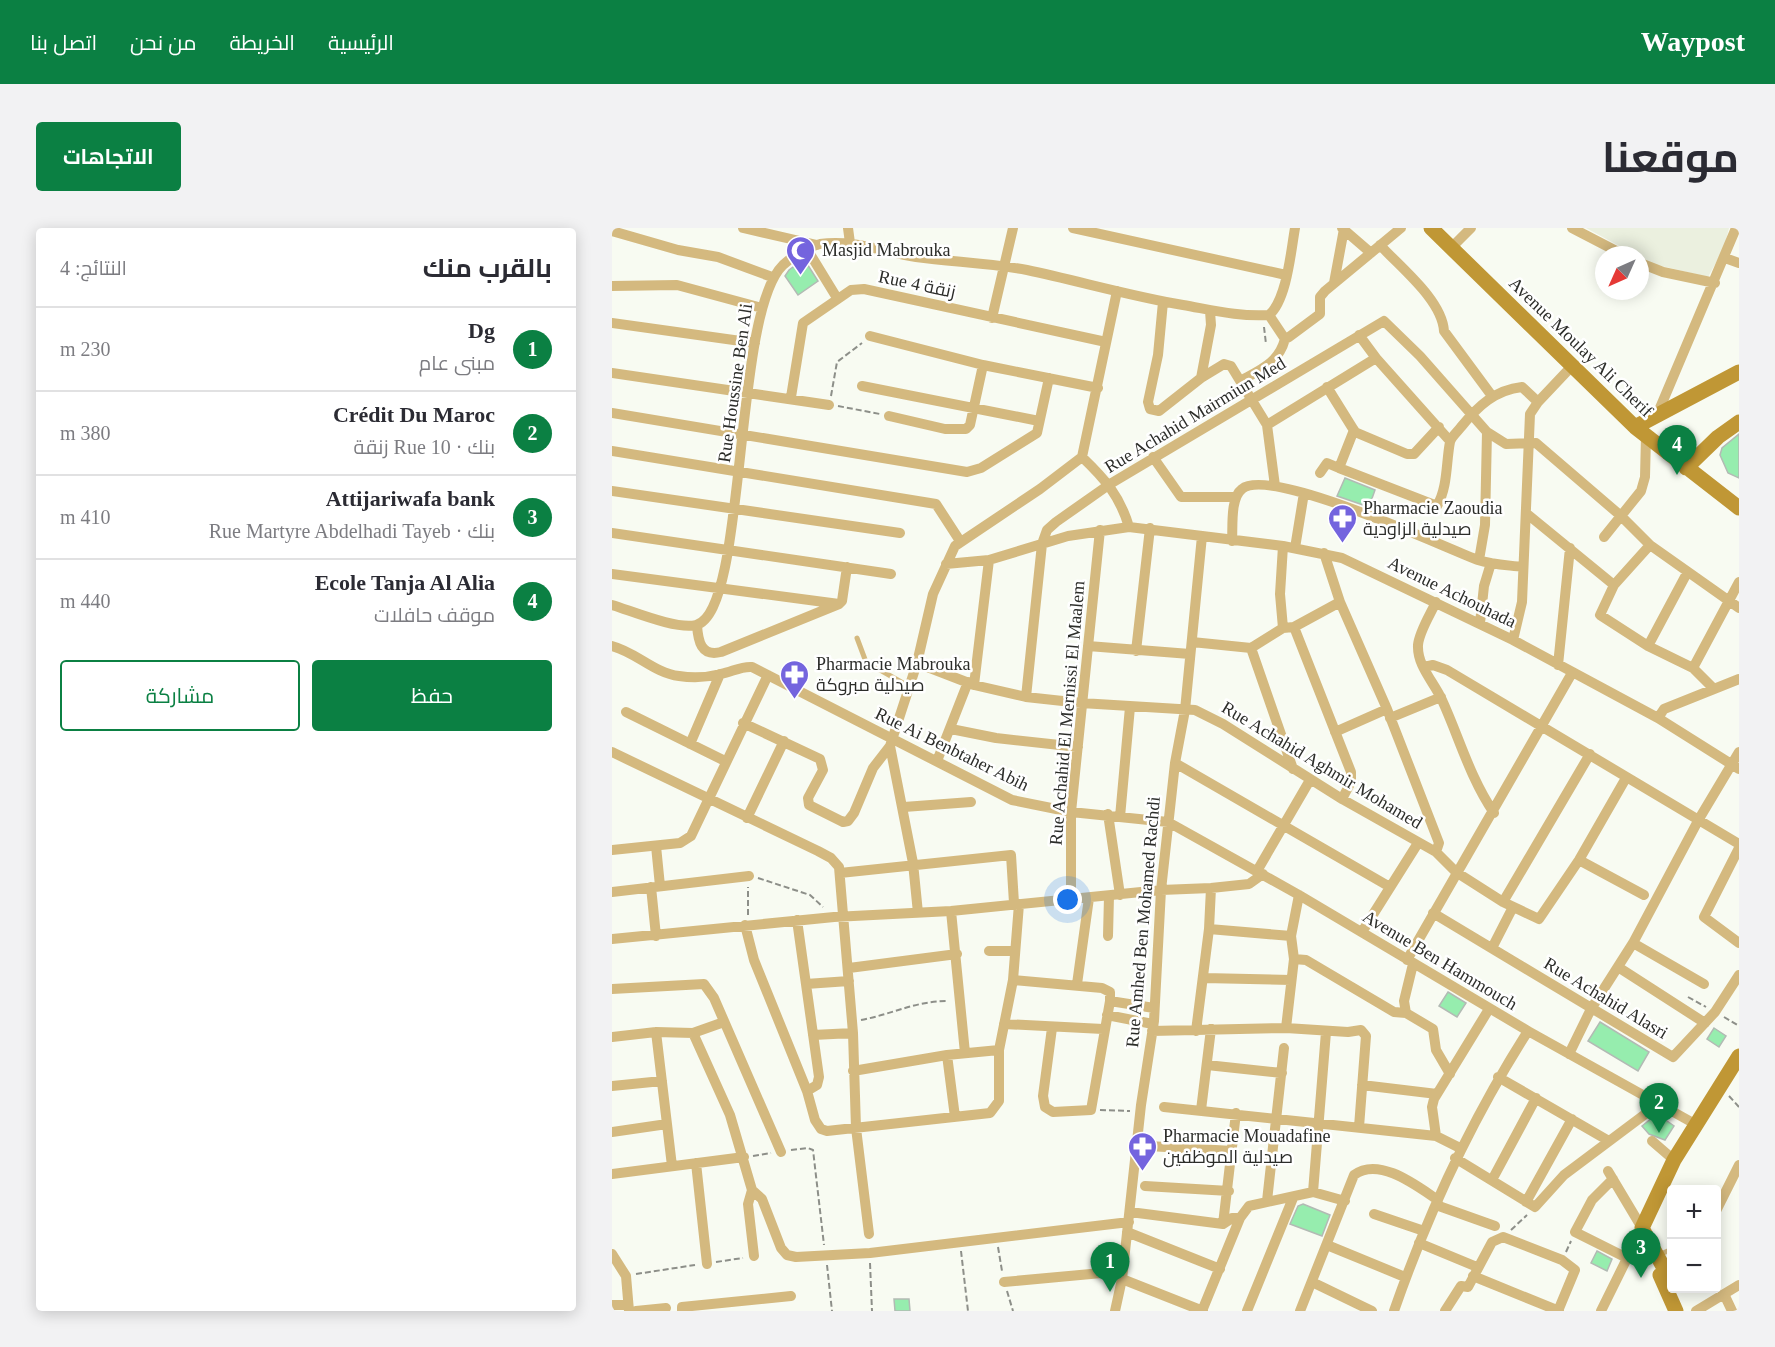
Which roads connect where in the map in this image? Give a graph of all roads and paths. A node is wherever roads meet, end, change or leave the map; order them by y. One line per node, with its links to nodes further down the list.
1 (743, 228): 16 (street)
2 (848, 228): 13 (street)
3 (1013, 228): 21 (street)
4 (1073, 228): 23 (street)
5 (1295, 228): 23 (street)
6 (1401, 228): 14 (street)
7 (1431, 228): 17 (street, Avenue Moulay Ali Cherif)
8 (1471, 228): 17 (street)
9 (1572, 228): 15 (street)
10 (1736, 228): 19 (street)
11 (1343, 229): 18 (street); 25 (street)
12 (612, 231): 24 (street)
13 (850, 243): 16 (street); 21 (street)
14 (1380, 245): 18 (street); 53 (street)
15 (1607, 246)
16 (812, 247): 24 (street, Rue Houssine Ben Ali); 29 (street)
17 (1451, 248): 43 (street, Avenue Moulay Ali Cherif)
18 (1371, 253): 25 (street)
19 (1725, 258): 20 (street); 26 (street)
20 (1739, 263)
21 (1004, 267): 28 (street); 34 (street)
22 (1649, 267): 26 (street)
23 (1286, 275): 33 (street)
24 (772, 277): 31 (street, Rue Houssine Ben Ali)
25 (1334, 283): 38 (street)
26 (1714, 283): 61 (street)
27 (612, 286): 31 (street)
28 (1117, 291): 30 (street); 39 (street)
29 (837, 298): 34 (street, Rue 4 زنقة); 54 (street, Rue 4 زنقة)
30 (1163, 302): 32 (street); 47 (street)
31 (762, 308): 40 (street, Rue Houssine Ben Ali)
32 (1210, 311): 33 (street); 47 (street)
33 (1269, 315): 38 (street)
34 (992, 318): 39 (street, Rue 4 زنقة)
35 (612, 323): 40 (street)
36 (1359, 335): 41 (street); 55 (street, Rue Achahid Mairmiun Med); 60 (street, Rue Achahid Mairmiun Med)
37 (870, 336): 42 (street); 57 (path)
38 (1285, 339): 48 (street)
39 (1106, 342): 51 (street)
40 (755, 343): 52 (street, Rue Houssine Ben Ali)
41 (1376, 358): 50 (street); 66 (street)
42 (983, 364): 46 (street); 58 (street)
43 (1572, 366): 56 (street); 69 (street, Avenue Moulay Ali Cherif)
44 (1739, 371): 61 (street)
45 (612, 373): 52 (street)
46 (1049, 378): 51 (street); 63 (street)
47 (1201, 378): 48 (street)
48 (1242, 380): 55 (street)
49 (862, 386): 58 (street)
50 (1327, 387): 65 (street); 67 (street)
51 (1098, 388): 74 (street)
52 (749, 393): 54 (street); 70 (street, Rue Houssine Ben Ali)
53 (1492, 396): 56 (street); 60 (street)
54 (791, 397): 57 (street)
55 (1253, 400): 65 (street); 75 (street, Rue Achahid Mairmiun Med)
56 (1538, 402): 72 (street)
57 (829, 405): 62 (path)
58 (972, 410): 62 (street); 63 (street)
59 (612, 413): 70 (street)
60 (1471, 415): 68 (street); 71 (street)
61 (1657, 415): 69 (street)
62 (889, 416)
63 (1039, 421): 70 (street)
64 (1739, 422): 77 (street)
65 (1267, 425): 81 (street)
66 (1439, 427): 67 (street); 71 (street)
67 (1354, 430): 76 (street)
68 (1487, 432): 72 (street); 106 (street)
69 (1640, 432): 77 (street, Avenue Moulay Ali Cherif); 88 (street)
70 (744, 433): 78 (street, Rue Houssine Ben Ali)
71 (1450, 441): 76 (street)
72 (1527, 442): 87 (street); 88 (street)
73 (612, 452): 78 (street)
74 (1082, 457): 80 (street); 96 (street)
75 (1153, 457): 80 (street, Rue Achahid Mairmiun Med); 84 (street)
76 (1339, 468): 79 (street)
77 (1686, 468): 86 (street, Avenue Moulay Ali Cherif)
78 (738, 472): 85 (street, Rue Houssine Ben Ali); 96 (street)
79 (1320, 472)
80 (1110, 484): 89 (street); 98 (street, Rue Achahid Mairmiun Med)
81 (1275, 486): 83 (street); 84 (street)
82 (612, 491): 85 (street)
83 (1304, 493): 101 (street); 106 (street)
84 (1235, 497): 97 (street)
85 (732, 507): 93 (street); 103 (street, Rue Houssine Ben Ali)
86 (1739, 508)
87 (1526, 513): 102 (street); 110 (street)
88 (1621, 516): 95 (street); 99 (street)
89 (1129, 527): 90 (street, Avenue Achouhada); 91 (street, Avenue Achouhada)
90 (1150, 528): 94 (street, Avenue Achouhada); 133 (street)
91 (1100, 530): 98 (street, Avenue Achouhada); 130 (street, Rue Achahid El Mernissi El Maalem)
92 (612, 533): 103 (street)
93 (900, 533)
94 (1202, 536): 97 (street, Avenue Achouhada); 128 (street, Rue Amhed Ben Mohamed Rachdi)
95 (1604, 537)
96 (960, 541): 108 (street)
97 (1232, 541): 100 (street, Avenue Achouhada)
98 (1042, 544): 105 (street, Avenue Achouhada); 146 (street)
99 (1650, 545): 111 (street); 115 (street)
100 (1283, 546): 101 (street, Avenue Achouhada); 125 (street)
101 (1295, 548): 104 (street, Avenue Achouhada)
102 (1570, 548): 115 (street); 136 (street)
103 (728, 549): 109 (street); 116 (street, Rue Houssine Ben Ali)
104 (1324, 553): 118 (street); 119 (street, Avenue Achouhada)
105 (989, 560): 108 (street, Avenue Achouhada); 143 (street)
106 (1479, 560): 107 (street)
107 (1491, 563): 110 (street); 123 (street)
108 (946, 564): 135 (street)
109 (847, 567): 113 (street); 120 (street)
110 (1523, 567): 127 (street)
111 (1687, 573): 117 (street); 131 (street)
112 (612, 574): 116 (street)
113 (891, 574)
114 (1739, 582): 117 (street)
115 (1614, 585): 131 (street)
116 (720, 588): 120 (street); 124 (street, Rue Houssine Ben Ali)
117 (1728, 600): 122 (street); 138 (street)
118 (1340, 602): 125 (street); 152 (street)
119 (1436, 602): 123 (street, Avenue Achouhada); 137 (street)
120 (839, 604): 124 (street)
121 (612, 605): 124 (street)
122 (1739, 608)
123 (1480, 623): 127 (street, Avenue Achouhada)
124 (697, 625)
125 (1289, 628): 132 (street); 157 (street)
126 (857, 638): 144 (lane)
127 (1513, 640): 136 (street, Avenue Achouhada)
128 (1192, 642): 132 (street); 134 (street, Rue Amhed Ben Mohamed Rachdi)
129 (612, 646): 140 (street, Rue Ai Benbtaher Abih)
130 (1088, 646): 133 (street); 148 (street, Rue Achahid El Mernissi El Maalem)
131 (1648, 646): 138 (street)
132 (1251, 648): 169 (street)
133 (1136, 651): 134 (street)
134 (1190, 654): 150 (street, Rue Amhed Ben Mohamed Rachdi)
135 (917, 663): 143 (street, Rue Achahid Aghmir Mohamed); 144 (street)
136 (1558, 665): 139 (street, Avenue Achouhada)
137 (1424, 667): 147 (street); 156 (street)
138 (1693, 668): 145 (street)
139 (1572, 673): 153 (street, Avenue Achouhada); 156 (street)
140 (720, 674): 141 (street, Rue Ai Benbtaher Abih); 160 (street)
141 (768, 675): 154 (street); 159 (street, Rue Ai Benbtaher Abih)
142 (1739, 679): 145 (street)
143 (971, 684): 146 (street, Rue Achahid Aghmir Mohamed); 155 (street)
144 (909, 687): 159 (street)
145 (1713, 688): 153 (street)
146 (1026, 697): 148 (street, Rue Achahid Aghmir Mohamed)
147 (1441, 697): 152 (street); 177 (street)
148 (1081, 704): 149 (street, Rue Achahid Aghmir Mohamed); 161 (street, Rue Achahid El Mernissi El Maalem)
149 (1130, 707): 150 (street, Rue Achahid Aghmir Mohamed); 179 (street)
150 (1185, 710): 167 (street, Rue Amhed Ben Mohamed Rachdi); 169 (street, Rue Achahid Aghmir Mohamed)
151 (626, 712): 160 (street)
152 (1389, 714): 157 (street); 189 (street)
153 (1658, 718): 168 (street, Avenue Achouhada)
154 (743, 723): 158 (street); 165 (street)
155 (951, 729): 161 (street); 166 (street)
156 (1542, 729): 164 (street); 177 (street)
157 (1335, 732): 172 (street)
158 (784, 741): 159 (street); 180 (street)
159 (890, 742): 166 (street, Rue Ai Benbtaher Abih); 175 (street)
160 (690, 744): 165 (street)
161 (1078, 747): 176 (street, Rue Achahid El Mernissi El Maalem)
162 (612, 752): 173 (street)
163 (1739, 752): 168 (street)
164 (1590, 754): 170 (street); 206 (street)
165 (725, 761): 173 (street)
166 (937, 761): 176 (street, Rue Ai Benbtaher Abih)
167 (1175, 763): 182 (street, Rue Amhed Ben Mohamed Rachdi); 183 (street)
168 (1735, 767): 181 (street)
169 (1293, 769): 171 (street, Rue Achahid Aghmir Mohamed)
170 (1626, 778): 181 (street); 190 (street)
171 (1310, 780): 172 (street, Rue Achahid Aghmir Mohamed); 183 (street)
172 (1342, 799): 184 (street, Rue Achahid Aghmir Mohamed)
173 (708, 800): 180 (street); 186 (street)
174 (971, 802): 175 (street)
175 (904, 807): 191 (street)
176 (1071, 812): 178 (street, Rue Ai Benbtaher Abih); 205 (street, Rue Achahid El Mernissi El Maalem)
177 (1494, 813): 193 (street)
178 (1108, 814): 179 (street, Rue Ai Benbtaher Abih); 203 (street)
179 (1120, 817): 182 (street, Rue Ai Benbtaher Abih)
180 (747, 818): 194 (street)
181 (1699, 819): 185 (street); 221 (street)
182 (1168, 822): 192 (street, Avenue Ben Hammouch); 199 (street, Rue Amhed Ben Mohamed Rachdi)
183 (1284, 823): 192 (street); 197 (street)
184 (1418, 843): 189 (street, Rue Achahid Aghmir Mohamed); 197 (street)
185 (1739, 844)
186 (656, 846): 188 (street); 196 (street)
187 (1739, 848): 222 (street)
188 (612, 850)
189 (1436, 852): 193 (street, Rue Achahid Aghmir Mohamed)
190 (1579, 860): 202 (street); 208 (street, Rue Achahid Aghmir Mohamed)
191 (914, 863): 194 (street); 207 (street); 210 (street)
192 (1260, 872): 198 (street); 201 (street, Avenue Ben Hammouch)
193 (1456, 872): 206 (street, Rue Achahid Aghmir Mohamed); 211 (street)
194 (840, 873): 212 (street)
195 (749, 876): 196 (street); 212 (path); 214 (path)
196 (656, 887): 200 (street); 217 (street)
197 (1390, 887): 216 (street)
198 (1211, 888): 199 (street); 215 (street)
199 (1161, 890): 203 (street); 242 (street, Rue Amhed Ben Mohamed Rachdi)
200 (612, 892)
201 (1299, 895): 216 (street, Avenue Ben Hammouch); 219 (street)
202 (1644, 895)
203 (1115, 896): 204 (street); 218 (street)
204 (1089, 898): 205 (street); 237 (street)
205 (1071, 900): 207 (street)
206 (1503, 902): 208 (street, Rue Achahid Aghmir Mohamed)
207 (1016, 903): 209 (street); 225 (street)
208 (1514, 907): 223 (street)
209 (951, 911): 210 (street); 226 (street)
210 (918, 913): 212 (street)
211 (1433, 913): 223 (street, Rue Achahid Alasri); 228 (street)
212 (838, 917): 213 (street); 230 (street)
213 (797, 920): 214 (street); 236 (street)
214 (746, 925): 217 (street); 278 (street)
215 (1209, 929): 219 (street); 232 (street)
216 (1362, 932): 228 (street, Avenue Ben Hammouch)
217 (656, 936): 220 (street)
218 (1108, 936)
219 (1291, 936): 227 (street)
220 (612, 939)
221 (1633, 943): 229 (street); 238 (street)
222 (1739, 944)
223 (1492, 948): 244 (street, Rue Achahid Alasri)
224 (989, 951): 225 (street)
225 (1015, 951): 233 (street)
226 (957, 954): 230 (street); 240 (street)
227 (1294, 958): 234 (street); 245 (street)
228 (1410, 962): 243 (street, Avenue Ben Hammouch); 245 (street)
229 (1618, 967): 244 (street); 249 (street)
230 (849, 968): 235 (street)
231 (1739, 975): 249 (street, Rue Achahid Alasri)
232 (1204, 978): 234 (street); 256 (street)
233 (1013, 980): 237 (street); 250 (street)
234 (1291, 980): 253 (street)
235 (849, 981): 236 (street); 247 (street)
236 (806, 984): 262 (street)
237 (1077, 984): 241 (street)
238 (1704, 984)
239 (612, 989): 248 (street)
240 (961, 1001): 247 (path); 266 (street)
241 (1110, 1001): 242 (street); 246 (street)
242 (1154, 1008): 252 (street, Rue Amhed Ben Mohamed Rachdi)
243 (1489, 1009): 257 (street, Avenue Ben Hammouch); 273 (street)
244 (1591, 1009): 249 (street, Rue Achahid Alasri); 267 (street)
245 (1406, 1013): 273 (street)
246 (1107, 1015): 252 (street); 254 (street)
247 (852, 1021): 261 (street)
248 (724, 1022): 260 (street); 303 (street)
249 (1705, 1023)
250 (1004, 1024): 251 (street); 265 (street)
251 (1052, 1028): 254 (street); 282 (street)
252 (1152, 1028): 256 (street); 284 (street, Rue Amhed Ben Mohamed Rachdi)
253 (1286, 1028): 255 (street); 259 (street)
254 (1104, 1029): 282 (street)
255 (1211, 1029): 256 (street); 270 (street)
256 (1196, 1031)
257 (1528, 1031): 267 (street, Avenue Ben Hammouch); 274 (street)
258 (656, 1032): 260 (street); 263 (street); 275 (street)
259 (1326, 1032): 276 (street); 290 (street)
260 (693, 1033): 304 (street)
261 (853, 1033): 262 (street); 271 (street)
262 (813, 1035): 278 (street)
263 (612, 1037)
264 (1284, 1048): 272 (street)
265 (999, 1050): 266 (street); 287 (street)
266 (964, 1053): 268 (street)
267 (1569, 1054): 292 (street, Avenue Ben Hammouch)
268 (947, 1055): 271 (street); 287 (street)
269 (1739, 1056): 292 (street)
270 (1207, 1065): 272 (street); 283 (street)
271 (853, 1071): 294 (street)
272 (1282, 1073): 288 (street)
273 (1450, 1074): 279 (street)
274 (1498, 1077): 280 (street); 300 (street)
275 (662, 1081): 277 (street); 291 (street)
276 (1362, 1085): 279 (street); 293 (street)
277 (612, 1086)
278 (807, 1091): 294 (street)
279 (1437, 1094): 296 (street)
280 (1536, 1098): 289 (street); 311 (street)
281 (1164, 1107): 283 (street)
282 (1091, 1110): 284 (path)
283 (1201, 1110): 286 (street)
284 (1140, 1111): 324 (street, Rue Amhed Ben Mohamed Rachdi)
285 (1648, 1112): 297 (street)
286 (1236, 1113): 288 (street); 302 (street)
287 (955, 1117): 294 (street)
288 (1276, 1118): 290 (street); 317 (street)
289 (1572, 1119): 297 (street); 321 (street)
290 (1317, 1122): 293 (street); 315 (street)
291 (667, 1124): 295 (street); 308 (street)
292 (1695, 1124): 306 (street)
293 (1359, 1127): 296 (street)
294 (856, 1128): 330 (street)
295 (612, 1132)
296 (1436, 1136): 300 (street)
297 (1609, 1141): 321 (street)
298 (1652, 1141): 306 (street)
299 (1149, 1146): 302 (street)
300 (1460, 1148): 305 (street)
301 (811, 1149): 338 (path)
302 (1232, 1151): 314 (street)
303 (781, 1152)
304 (744, 1157): 307 (street); 313 (street)
305 (1455, 1158): 311 (street); 320 (street)
306 (1674, 1160): 327 (street)
307 (696, 1163): 308 (street); 343 (street)
308 (672, 1166): 310 (street)
309 (1738, 1168): 318 (street)
310 (612, 1174)
311 (1492, 1180): 321 (street)
312 (1145, 1186): 314 (street)
313 (752, 1190): 338 (street); 339 (street)
314 (1229, 1191): 325 (street)
315 (1313, 1192): 316 (street); 319 (street)
316 (1293, 1198): 317 (street); 367 (street)
317 (1267, 1201): 323 (street)
318 (1721, 1201)
319 (1345, 1202): 320 (street); 334 (street)
320 (1437, 1202): 326 (street); 328 (street)
321 (1531, 1204): 331 (path)
322 (1374, 1214): 328 (street)
323 (1240, 1218): 325 (street); 344 (street)
324 (1129, 1222): 325 (street); 332 (street); 344 (street); 346 (street, Rue Amhed Ben Mohamed Rachdi)
325 (1223, 1224)
326 (1496, 1226)
327 (1642, 1228): 329 (street); 340 (street); 342 (street)
328 (1424, 1231): 333 (street)
329 (1575, 1232): 340 (street); 341 (path)
330 (869, 1234)
331 (1503, 1237): 341 (street); 345 (street)
332 (960, 1243): 336 (street); 364 (path)
333 (1419, 1243): 345 (street); 348 (street)
334 (1327, 1245): 348 (street); 350 (street)
335 (1667, 1252): 342 (lane)
336 (870, 1253): 338 (street); 363 (path)
337 (612, 1254): 359 (street)
338 (825, 1255): 362 (path)
339 (754, 1256)
340 (1627, 1258): 372 (street)
341 (1562, 1260): 371 (street)
342 (1657, 1260): 347 (street); 373 (street)
343 (707, 1264)
344 (1220, 1269): 366 (street)
345 (1475, 1272): 356 (street); 361 (street)
346 (1122, 1275): 349 (street); 365 (street, Rue Amhed Ben Mohamed Rachdi); 366 (street)
347 (1667, 1276)
348 (1405, 1277): 370 (street)
349 (1004, 1282)
350 (1312, 1282): 358 (street); 368 (street)
351 (1739, 1285): 353 (street)
352 (1676, 1293): 374 (street)
353 (1724, 1294): 375 (street); 376 (street)
354 (791, 1296): 360 (street)
355 (612, 1305): 359 (street)
356 (1536, 1307): 371 (street)
357 (666, 1308): 359 (street)
358 (1356, 1308): 369 (street)
359 (631, 1309)
360 (682, 1309)
361 (1447, 1310)
362 (832, 1311)
363 (872, 1311)
364 (968, 1311)
365 (1115, 1311)
366 (1203, 1311)
367 (1247, 1311)
368 (1300, 1311)
369 (1372, 1311)
370 (1394, 1311)
371 (1558, 1311)
372 (1601, 1311)
373 (1676, 1311)
374 (1685, 1311)
375 (1696, 1311)
376 (1732, 1311)

